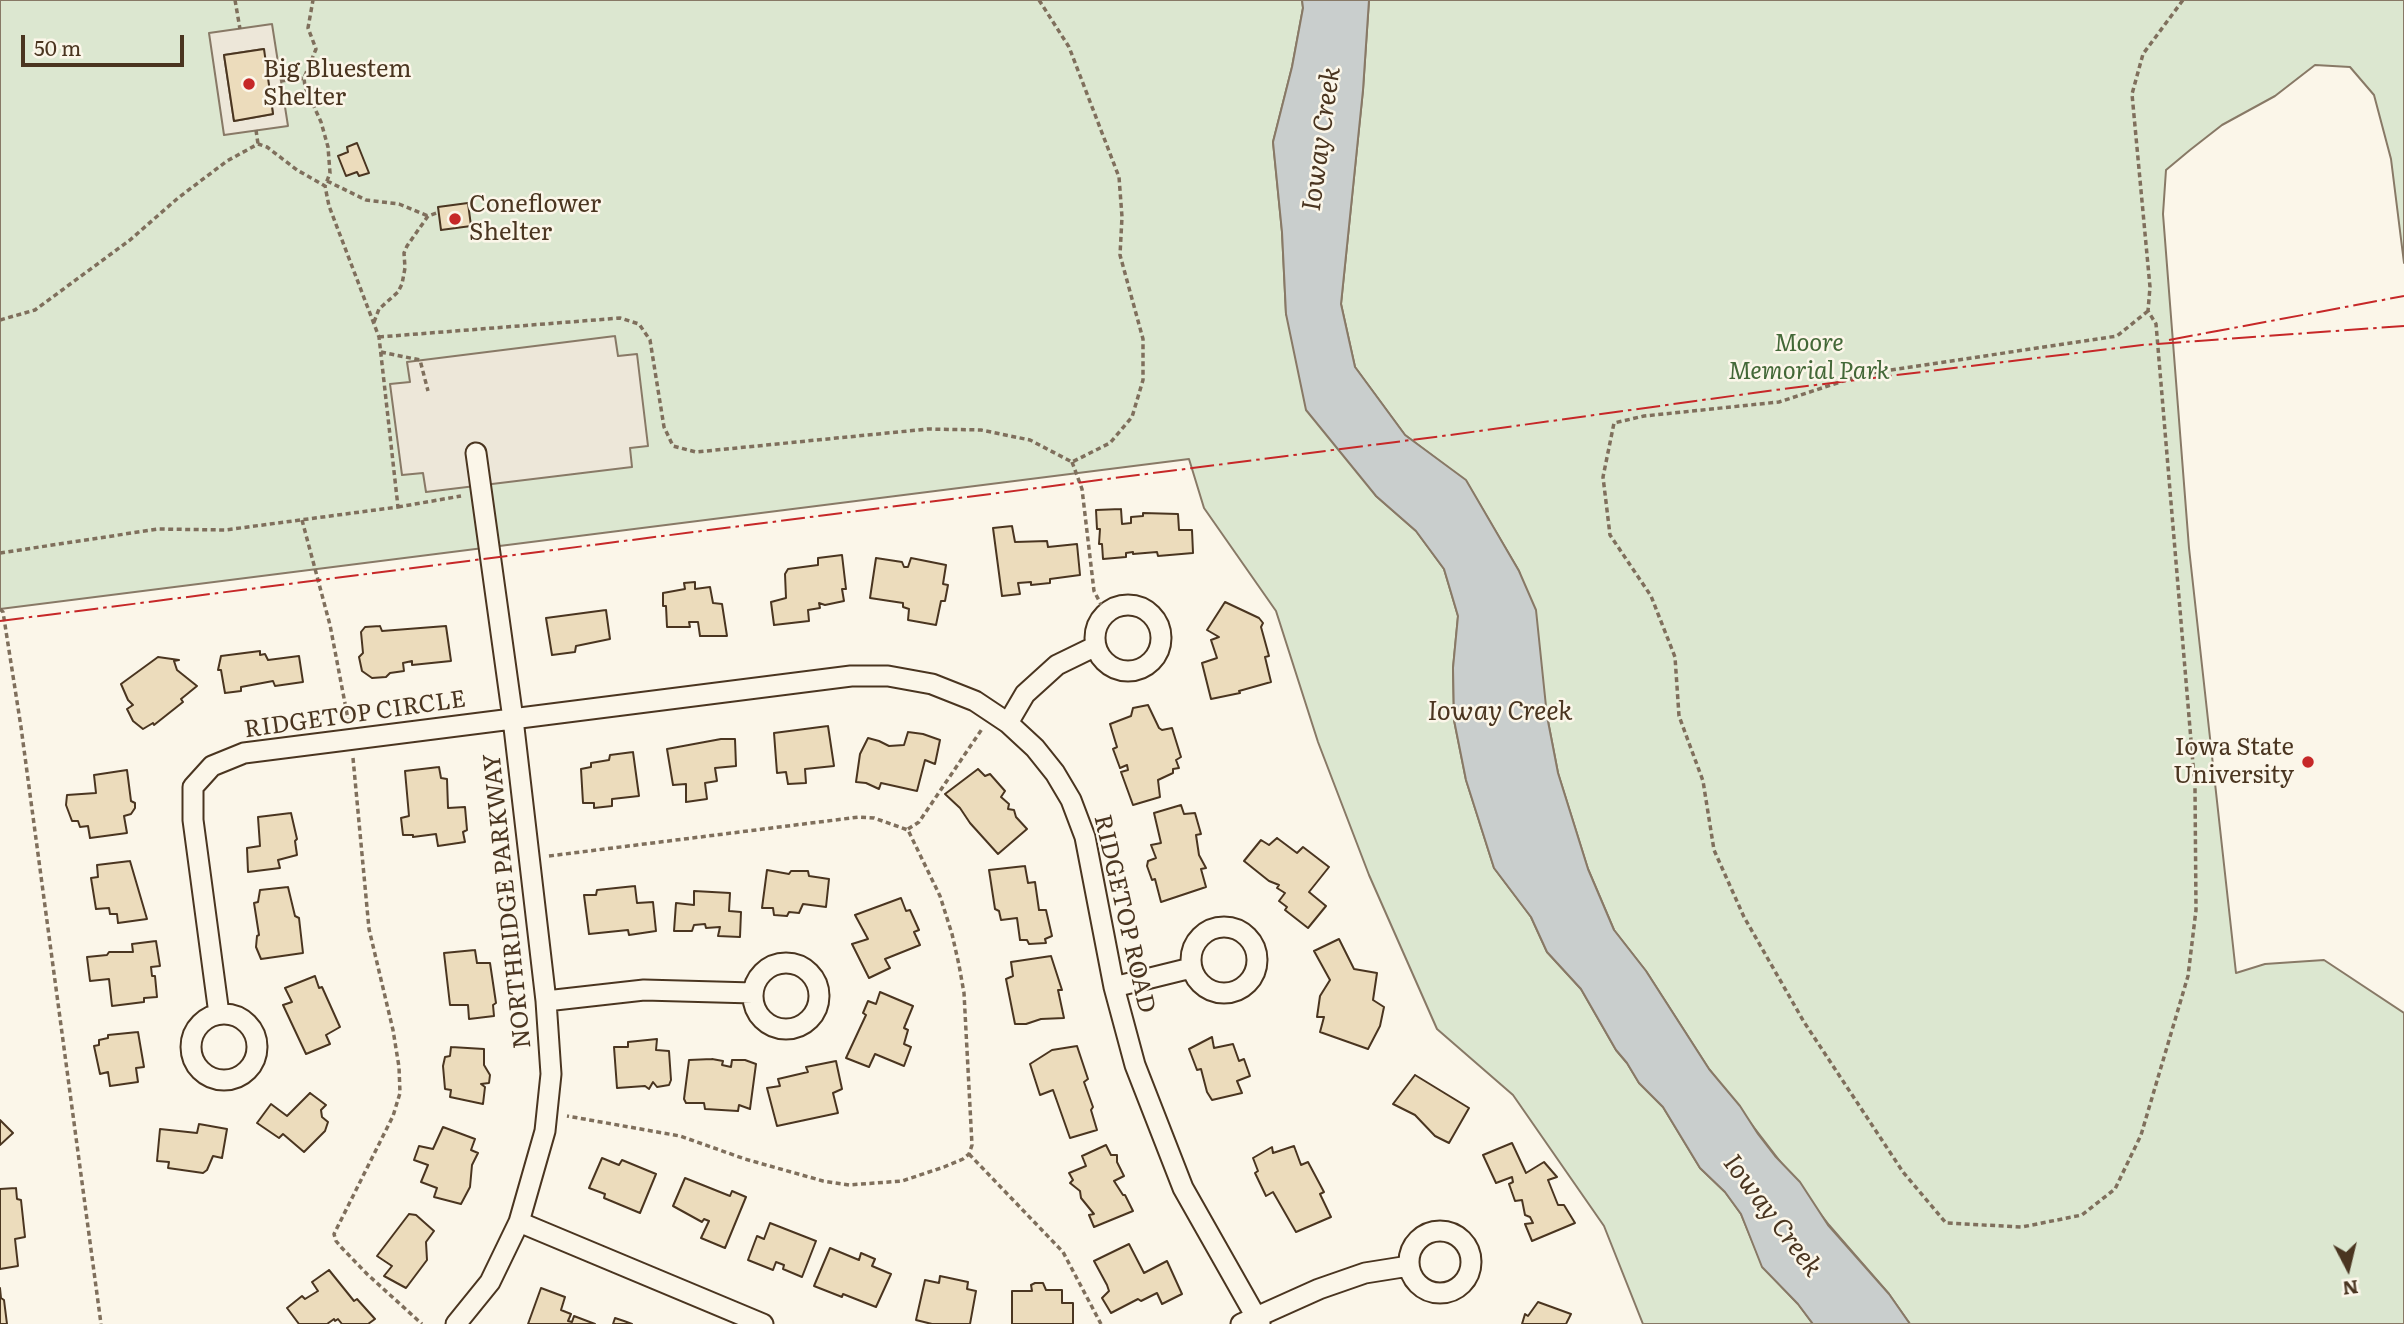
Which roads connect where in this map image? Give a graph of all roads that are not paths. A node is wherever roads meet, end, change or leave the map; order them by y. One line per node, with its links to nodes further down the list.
1 (476, 453): 4 (street, NORTHRIDGE PARKWAY)
2 (1096, 646): 2 (street); 3 (street)
3 (1001, 718): 4 (street, RIDGETOP ROAD); 6 (street, RIDGETOP ROAD)
4 (513, 719): 8 (street, NORTHRIDGE PARKWAY); 9 (street, RIDGETOP CIRCLE)
5 (1191, 968): 6 (street)
6 (1114, 986): 12 (street, RIDGETOP ROAD)
7 (753, 993): 8 (street)
8 (546, 1001): 10 (street, NORTHRIDGE PARKWAY)
9 (219, 1014)
10 (519, 1222): 13 (street, NORTHRIDGE PARKWAY); 14 (street)
11 (1409, 1266): 12 (street)
12 (1252, 1321)
13 (457, 1324)
14 (763, 1324)

